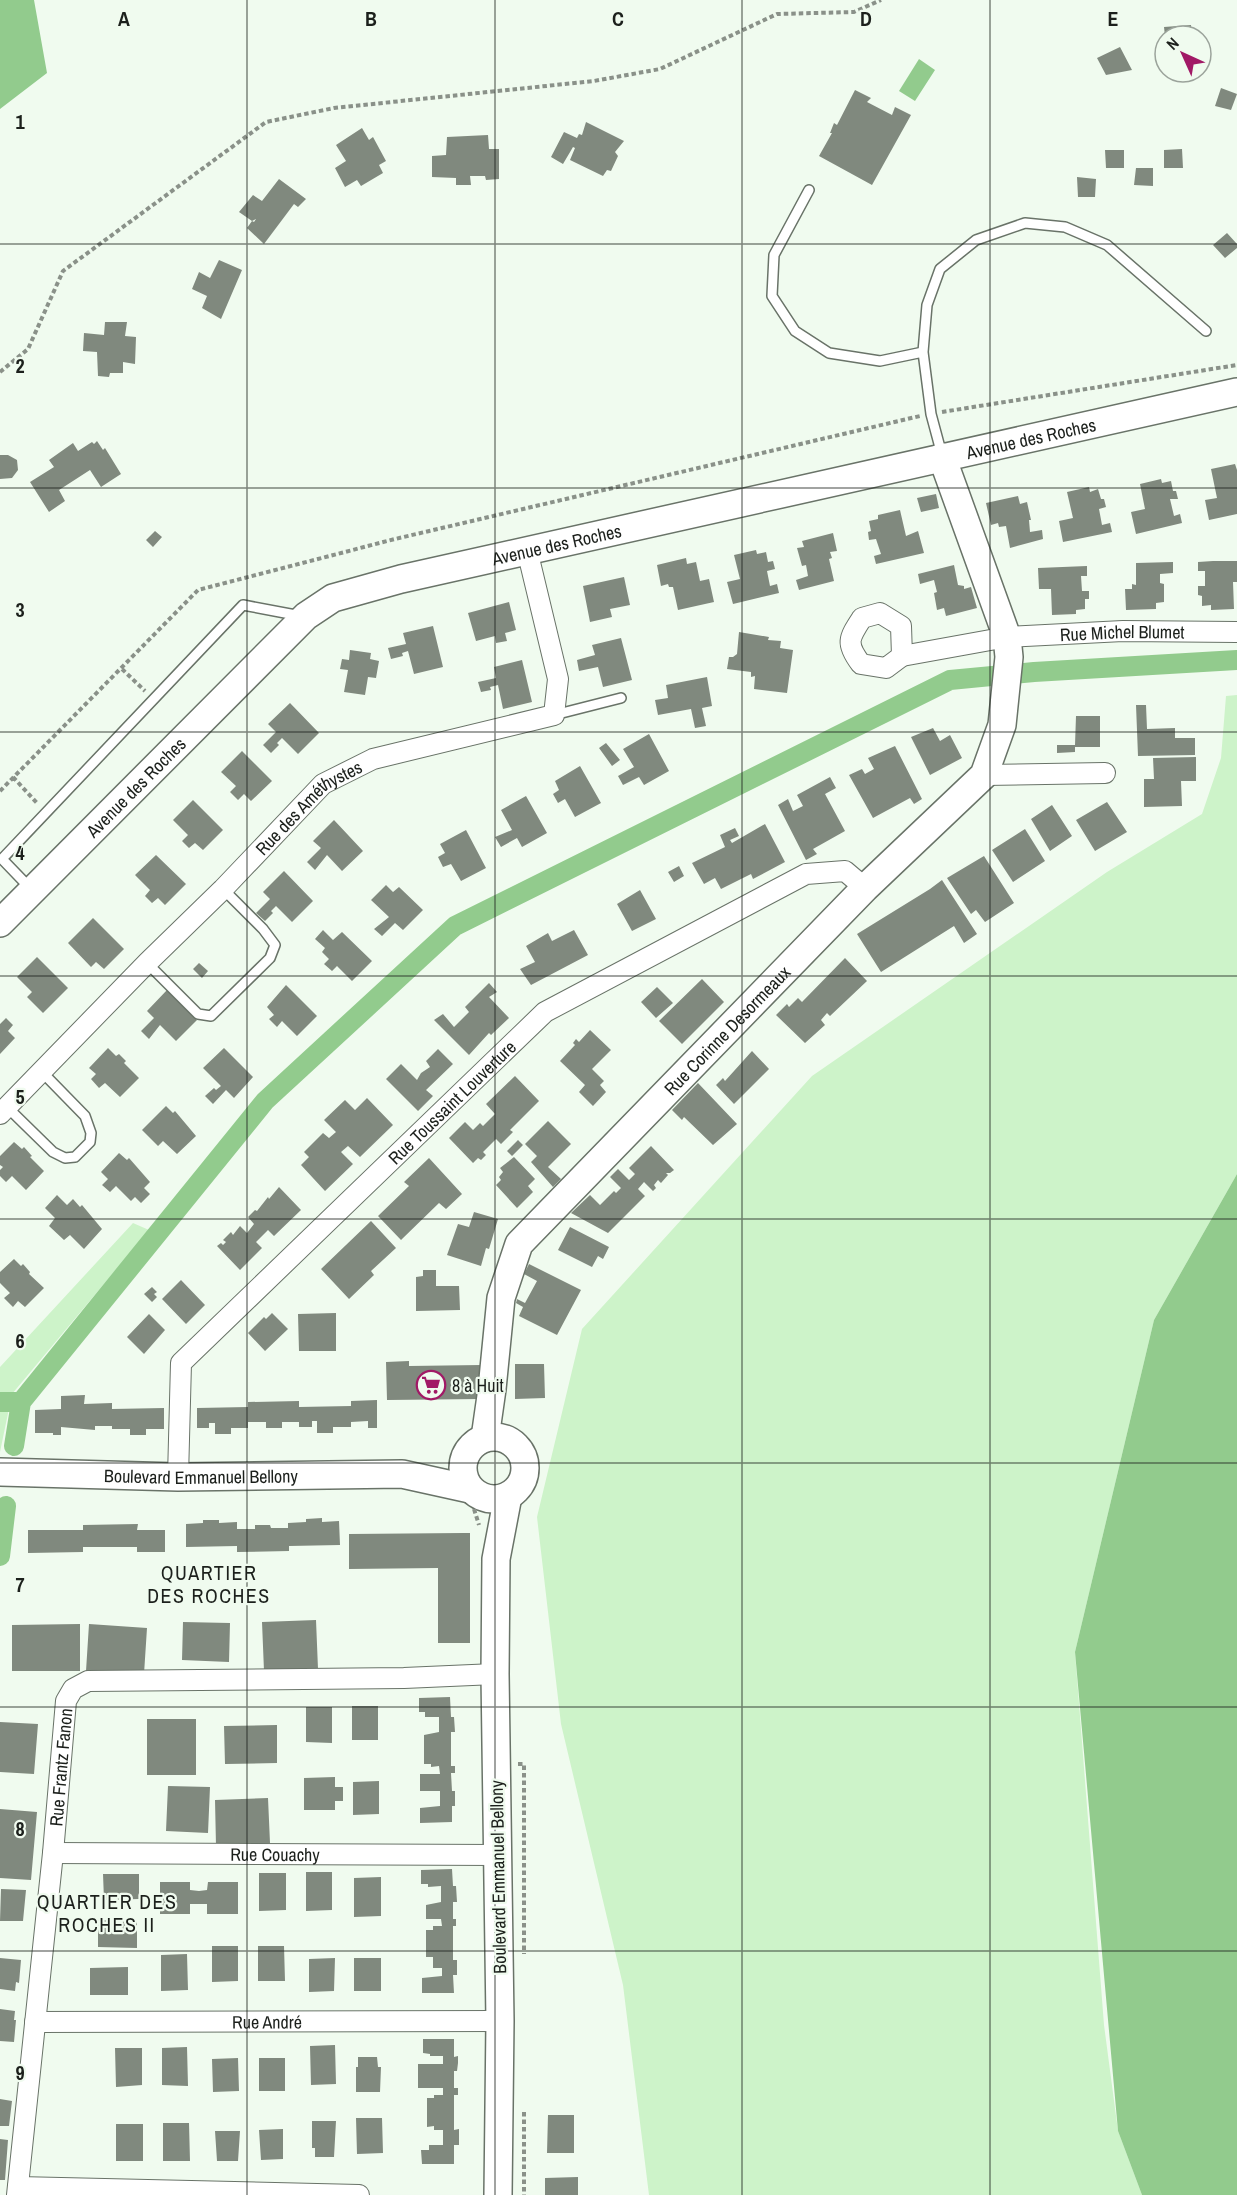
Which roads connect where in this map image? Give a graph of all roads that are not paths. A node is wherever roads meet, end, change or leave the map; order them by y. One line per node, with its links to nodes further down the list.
1 (809, 190): 3 (lane)
2 (1206, 331): 3 (lane)
3 (923, 352): 5 (lane)
4 (1237, 392): 5 (street, Avenue des Roches)
5 (942, 457): 6 (street, Avenue des Roches); 9 (street)
6 (527, 550): 7 (street, Avenue des Roches); 12 (street)
7 (306, 616): 17 (street, Avenue des Roches); 17 (lane)
8 (1237, 632): 9 (street, Rue Michel Blumet)
9 (1008, 647): 10 (street, Rue Michel Blumet); 14 (street, Rue Corinne Desormeaux)
10 (902, 656)
11 (621, 698): 12 (lane)
12 (554, 715): 16 (street, Rue des Améthystes)
13 (1105, 773): 14 (street)
14 (984, 775): 15 (street, Rue Corinne Desormeaux)
15 (865, 888): 22 (street, Rue Corinne Desormeaux); 25 (street, Rue Toussaint Louverture)
16 (223, 889): 19 (street, Rue des Améthystes); 19 (lane)
17 (32, 891): 18 (street, Avenue des Roches)
18 (0, 923)
19 (147, 963): 20 (street, Rue des Améthystes)
20 (42, 1071): 21 (street, Rue des Améthystes); 21 (lane)
21 (4, 1111)
22 (486, 1443): 24 (street, Boulevard Emmanuel Bellony); 26 (street); 27 (street)
23 (0, 1472): 25 (street, Boulevard Emmanuel Bellony)
24 (402, 1474): 25 (street, Boulevard Emmanuel Bellony); 27 (street, Boulevard Emmanuel Bellony)
25 (178, 1476)
26 (508, 1496): 27 (street); 28 (street, Boulevard Emmanuel Bellony)
27 (475, 1498): 28 (street, Boulevard Emmanuel Bellony)
28 (496, 1559): 29 (street, Boulevard Emmanuel Bellony)
29 (495, 1674): 30 (street, Rue Frantz Fanon); 31 (street, Boulevard Emmanuel Bellony)
30 (53, 1853): 31 (street, Rue Couachy); 33 (street, Rue Frantz Fanon)
31 (497, 1855): 32 (street, Boulevard Emmanuel Bellony)
32 (500, 2021): 33 (street, Rue André); 36 (street, Boulevard Emmanuel Bellony)
33 (35, 2022): 34 (street, Rue Frantz Fanon)
34 (18, 2191): 35 (street)
35 (359, 2195)
36 (498, 2195)

